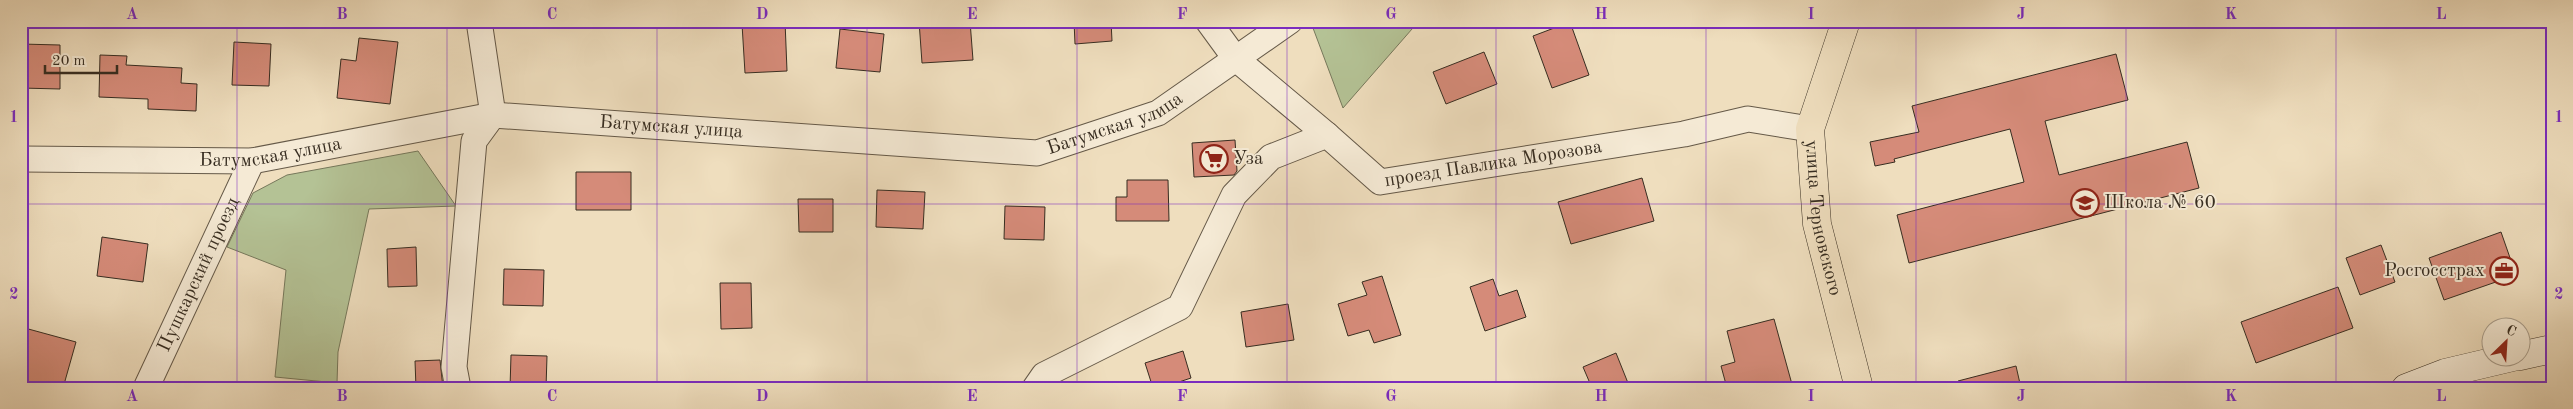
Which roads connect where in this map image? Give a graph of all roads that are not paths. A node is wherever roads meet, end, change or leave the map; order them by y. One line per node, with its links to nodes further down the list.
1 (479, 21): 6 (street)
2 (1208, 21): 5 (street)
3 (1290, 21): 5 (street, Батумская улица)
4 (1841, 23): 7 (main road, улица Терновского)
5 (1235, 58): 6 (street, Батумская улица); 8 (street)
6 (494, 115): 10 (street, Батумская улица); 15 (street)
7 (1810, 129): 8 (street, проезд Павлика Морозова); 17 (main road, улица Терновского)
8 (1327, 135): 16 (street)
9 (21, 159): 10 (street, Батумская улица)
10 (252, 161): 14 (street, Пушкарский проезд)
11 (2552, 349): 12 (street)
12 (2530, 354)
13 (2480, 365): 18 (street)
14 (146, 388)
15 (458, 388)
16 (1035, 388)
17 (1859, 388)
18 (2406, 388)

